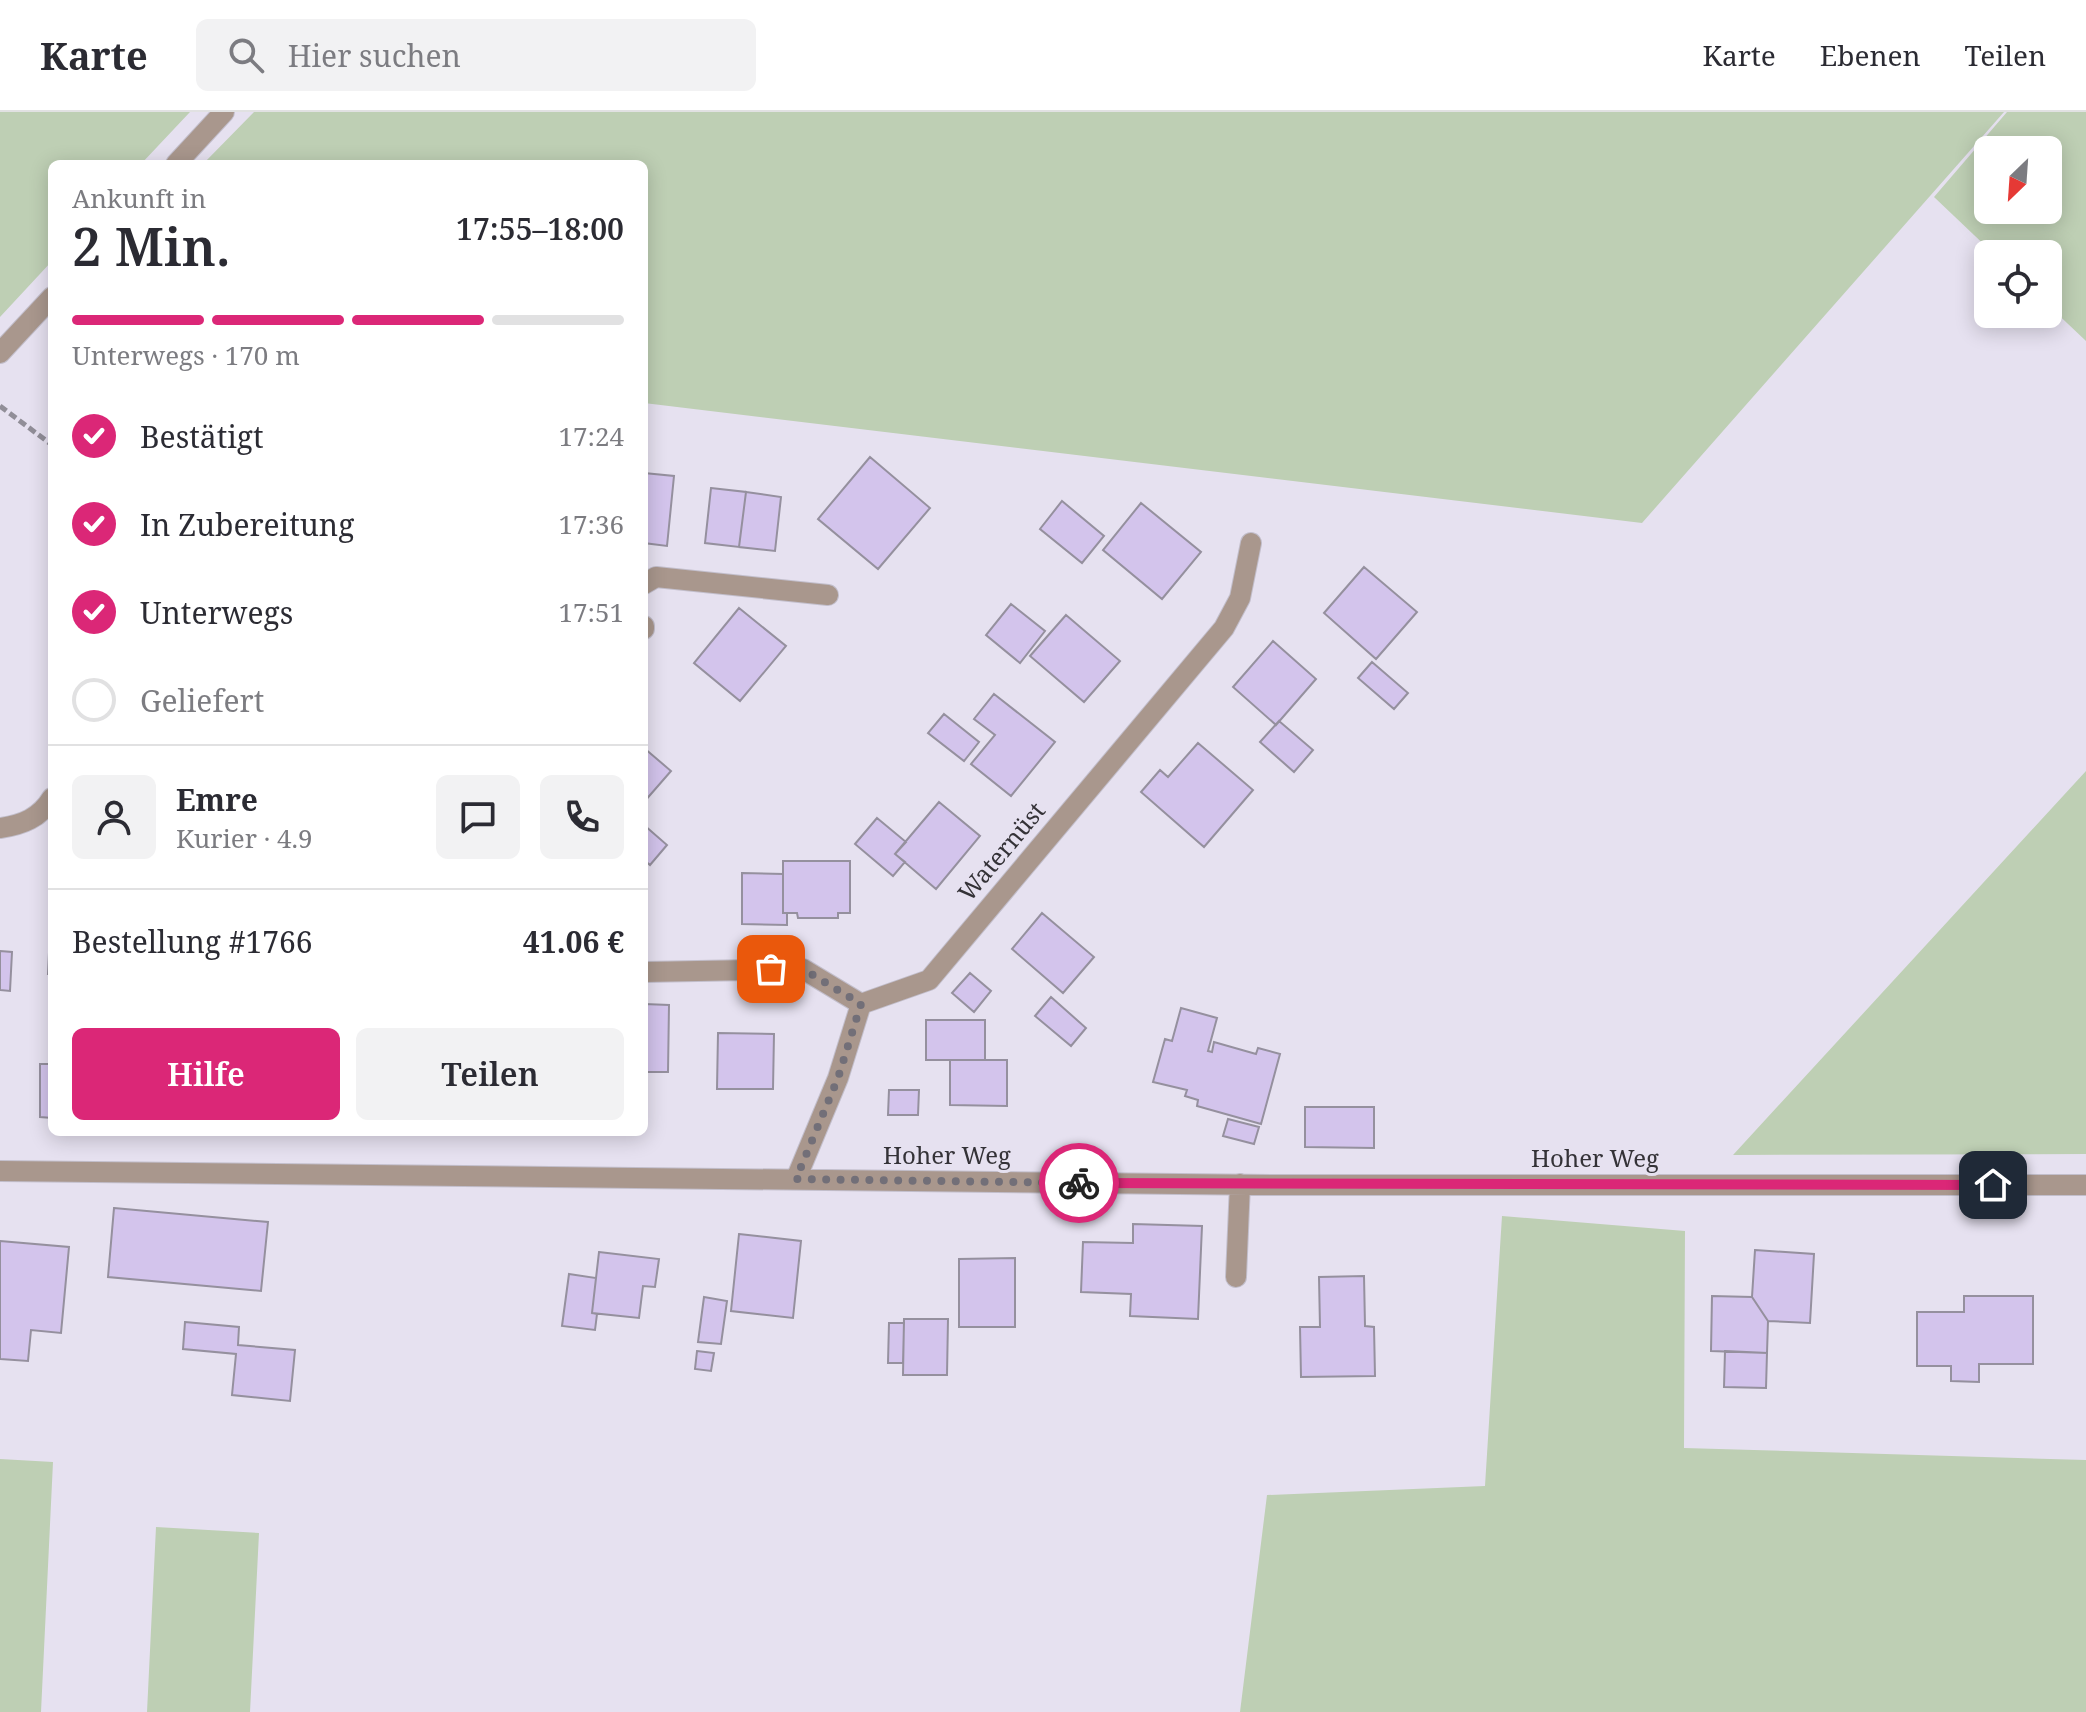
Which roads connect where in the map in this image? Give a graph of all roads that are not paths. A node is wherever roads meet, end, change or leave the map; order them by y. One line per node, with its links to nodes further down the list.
1 (224, 112): 2 (street)
2 (180, 160)
3 (48, 301): 4 (street)
4 (0, 353)
5 (1251, 543): 11 (street, Waternüst)
6 (648, 582): 7 (street)
7 (828, 595)
8 (48, 803): 9 (street)
9 (0, 828)
10 (648, 972): 11 (street)
11 (861, 1004): 13 (street)
12 (0, 1171): 13 (street, Hoher Weg)
13 (796, 1179): 14 (street, Hoher Weg)
14 (1240, 1184): 15 (street, Hoher Weg); 16 (street)
15 (2086, 1185)
16 (1236, 1277)

